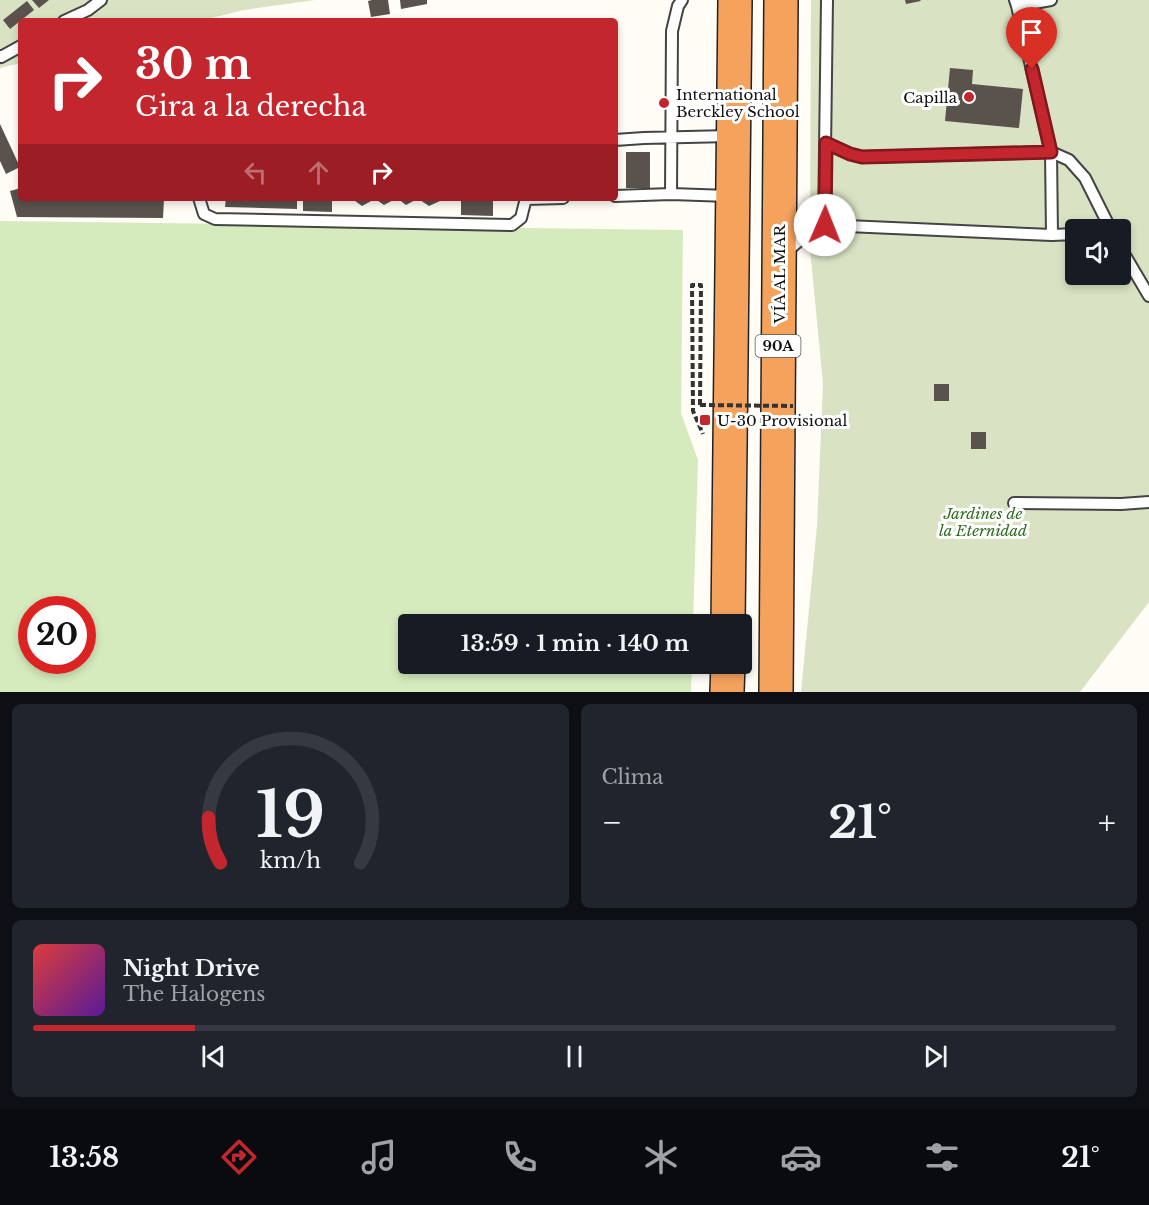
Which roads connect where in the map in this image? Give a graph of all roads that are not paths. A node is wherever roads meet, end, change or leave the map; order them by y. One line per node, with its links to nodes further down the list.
1 (101, 0): 8 (lane)
2 (682, 0): 12 (lane)
3 (735, 0): 11 (highway)
4 (781, 0): 25 (highway, VÍA AL MAR / 90A)
5 (827, 0): 14 (lane)
6 (1051, 0): 7 (lane)
7 (1016, 3): 15 (lane)
8 (71, 18)
9 (18, 48): 10 (lane)
10 (0, 56)
11 (733, 136): 12 (lane); 18 (highway)
12 (671, 138): 13 (lane); 16 (lane)
13 (618, 140)
14 (826, 143): 15 (lane); 22 (lane)
15 (1051, 152): 21 (lane); 24 (lane)
16 (671, 194): 17 (lane); 18 (lane)
17 (618, 196)
18 (733, 196): 30 (highway)
19 (200, 201): 20 (lane)
20 (525, 201)
21 (1106, 219)
22 (825, 225): 24 (lane); 25 (lane)
23 (1065, 234): 24 (lane)
24 (1052, 235)
25 (779, 258): 33 (highway, VÍA AL MAR / 90A)
26 (1131, 266): 27 (lane)
27 (1149, 296)
28 (1149, 502): 29 (lane)
29 (1014, 503)
30 (728, 614)
31 (728, 674): 32 (highway)
32 (727, 692)
33 (776, 692)

